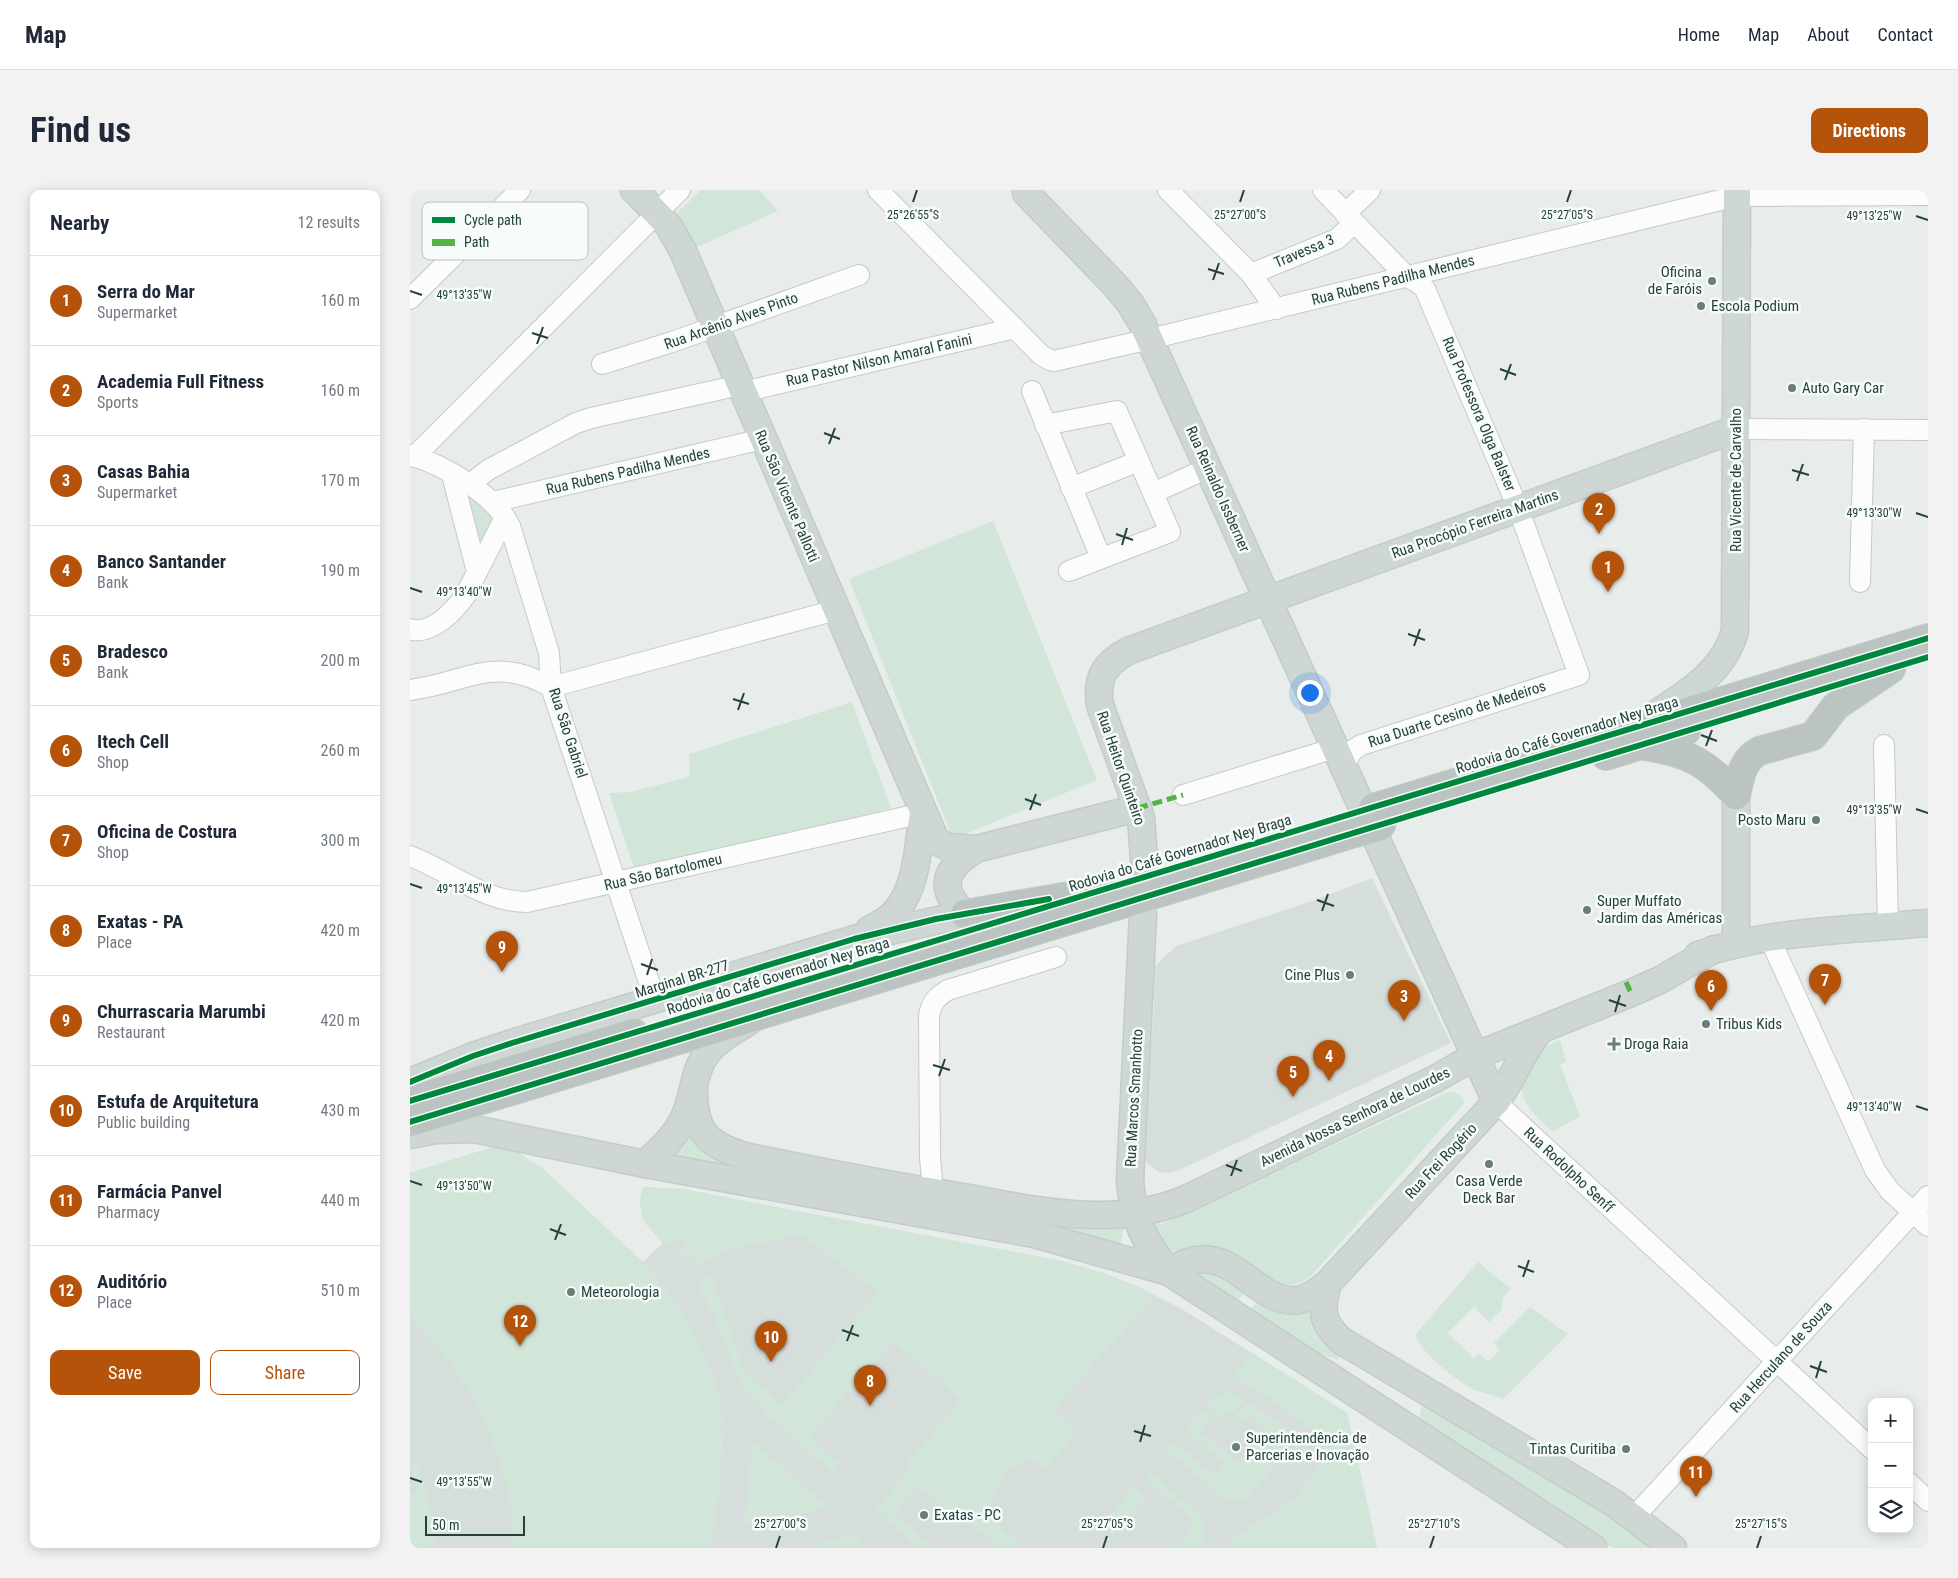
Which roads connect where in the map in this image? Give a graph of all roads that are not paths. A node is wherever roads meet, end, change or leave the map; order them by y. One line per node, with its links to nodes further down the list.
1 (520, 190): 11 (street)
2 (634, 190): 12 (main road, Rua São Vicente Pallotti)
3 (680, 190): 12 (street)
4 (878, 190): 21 (street)
5 (1168, 190): 15 (street)
6 (1323, 190): 13 (street, Rua Professora Olga Balster)
7 (1370, 190): 13 (street, Travessa 3)
8 (1026, 191): 22 (main road, Rua Reinaldo Issberner)
9 (1737, 193): 10 (street, Rua Rubens Padilha Mendes); 17 (street, Rua Rubens Padilha Mendes); 27 (main road, Rua Vicente de Carvalho)
10 (1928, 195)
11 (508, 202)
12 (657, 213): 20 (main road, Rua São Vicente Pallotti); 31 (street)
13 (1350, 219): 15 (street, Travessa 3); 17 (street, Rua Professora Olga Balster)
14 (449, 260): 18 (street)
15 (1251, 274): 19 (street)
16 (859, 275): 20 (street, Rua Arcênio Alves Pinto)
17 (1406, 277): 19 (street, Rua Rubens Padilha Mendes); 38 (street, Rua Professora Olga Balster)
18 (410, 299)
19 (1276, 309): 22 (street, Rua Rubens Padilha Mendes)
20 (715, 327): 23 (street, Rua Arcênio Alves Pinto); 24 (main road, Rua São Vicente Pallotti)
21 (1015, 328): 22 (street, Rua Rubens Padilha Mendes); 24 (street, Rua Pastor Nilson Amaral Fanini)
22 (1150, 340): 33 (main road, Rua Reinaldo Issberner)
23 (602, 364)
24 (741, 388): 30 (main road, Rua São Vicente Pallotti); 35 (street, Rua Pastor Nilson Amaral Fanini)
25 (1032, 392): 26 (street)
26 (1045, 425): 32 (street); 36 (street)
27 (1736, 429): 28 (street, Rua Procópio Ferreira Martins); 38 (main road, Rua Procópio Ferreira Martins); 54 (main road, Rua Vicente de Carvalho)
28 (1864, 429): 29 (street, Rua Procópio Ferreira Martins); 43 (street)
29 (1928, 430)
30 (763, 439): 39 (street, Rua Rubens Padilha Mendes); 45 (main road, Rua São Vicente Pallotti)
31 (412, 456): 34 (street)
32 (1139, 461): 36 (street); 37 (street)
33 (1208, 468): 37 (street); 44 (main road, Rua Reinaldo Issberner)
34 (452, 474): 35 (street); 42 (street)
35 (469, 485): 39 (street)
36 (1071, 488): 40 (street)
37 (1153, 493): 40 (street)
38 (1518, 508): 44 (main road, Rua Procópio Ferreira Martins); 50 (street, Rua Professora Olga Balster)
39 (499, 510): 42 (street); 52 (street, Rua São Gabriel)
40 (1101, 558): 41 (street)
41 (1069, 571)
42 (477, 572): 46 (street)
43 (1860, 582)
44 (1268, 600): 51 (main road, Rua Procópio Ferreira Martins); 56 (main road, Rua Reinaldo Issberner)
45 (836, 610): 52 (street); 60 (main road, Rua São Vicente Pallotti)
46 (410, 630)
47 (1928, 638): 54 (highway, Rodovia do Café Governador Ney Braga)
48 (1928, 658): 49 (highway, Rodovia do Café Governador Ney Braga)
49 (1891, 669): 54 (highway, Rodovia do Café Governador Ney Braga); 58 (highway)
50 (1579, 675): 56 (street, Rua Duarte Cesino de Medeiros)
51 (1100, 679): 59 (main road, Rua Heitor Quinteiro)
52 (551, 687): 53 (street); 66 (street, Rua São Gabriel)
53 (410, 690)
54 (1639, 736): 58 (highway); 61 (highway, Rodovia do Café Governador Ney Braga)
55 (1884, 745): 72 (street)
56 (1339, 757): 57 (street); 61 (main road, Rua Reinaldo Issberner)
57 (1183, 795)
58 (1736, 795): 75 (main road)
59 (1138, 808): 62 (main road); 64 (main road, Rua Heitor Quinteiro)
60 (923, 813): 62 (main road, Rua São Vicente Pallotti); 66 (street, Rua São Bartolomeu); 67 (main road)
61 (1365, 820): 68 (highway, Rodovia do Café Governador Ney Braga); 78 (highway, Rodovia do Café Governador Ney Braga); 80 (main road, Rua Rodolpho Senff)
62 (976, 849): 65 (main road)
63 (410, 856): 66 (street, Rua São Bartolomeu)
64 (1144, 858)
65 (950, 874): 67 (main road); 69 (main road)
66 (617, 883): 77 (street, Rua São Gabriel)
67 (909, 887): 69 (main road); 74 (main road)
68 (1104, 890): 69 (highway); 84 (highway, Rodovia do Café Governador Ney Braga)
69 (965, 914): 74 (main road, Marginal BR-277)
70 (1143, 914): 94 (main road, Rua Marcos Smanhotto)
71 (1928, 923): 72 (main road, Avenida Nossa Senhora de Lourdes)
72 (1888, 926): 73 (main road, Avenida Nossa Senhora de Lourdes)
73 (1769, 936): 75 (main road, Avenida Nossa Senhora de Lourdes); 93 (street)
74 (854, 939): 77 (main road, Marginal BR-277)
75 (1725, 946): 79 (main road, Avenida Nossa Senhora de Lourdes)
76 (1056, 957): 88 (street)
77 (655, 1000): 82 (main road, Marginal BR-277)
78 (763, 1013): 83 (main road); 86 (highway, Rodovia do Café Governador Ney Braga)
79 (1542, 1030): 80 (main road, Avenida Nossa Senhora de Lourdes); 85 (main road, Rua Frei Rogério)
80 (1475, 1056): 81 (main road, Avenida Nossa Senhora de Lourdes); 85 (main road, Rua Rodolpho Senff)
81 (1435, 1080): 85 (main road); 94 (main road, Avenida Nossa Senhora de Lourdes)
82 (410, 1082)
83 (694, 1090): 89 (main road); 92 (main road)
84 (410, 1101)
85 (1496, 1102): 97 (main road, Rua Frei Rogério); 98 (street, Rua Rodolpho Senff)
86 (410, 1122)
87 (410, 1135): 89 (main road)
88 (930, 1157): 90 (street); 92 (street)
89 (645, 1164): 92 (main road)
90 (933, 1192): 92 (main road, Avenida Nossa Senhora de Lourdes); 94 (main road, Avenida Nossa Senhora de Lourdes)
91 (1928, 1196): 93 (street, Rua Herculano de Souza)
92 (906, 1199): 96 (main road)
93 (1913, 1212): 95 (street); 98 (street, Rua Herculano de Souza)
94 (1134, 1214): 96 (main road, Rua Marcos Smanhotto)
95 (1928, 1226)
96 (1169, 1272): 97 (main road, Rua Frei Rogério); 103 (main road)
97 (1328, 1283): 102 (main road)
98 (1777, 1361): 99 (street, Rua Rodolpho Senff); 102 (street, Rua Herculano de Souza)
99 (1868, 1445)
100 (1913, 1488): 101 (street)
101 (1928, 1501)
102 (1634, 1517): 104 (main road)
103 (1593, 1548)
104 (1674, 1548)

